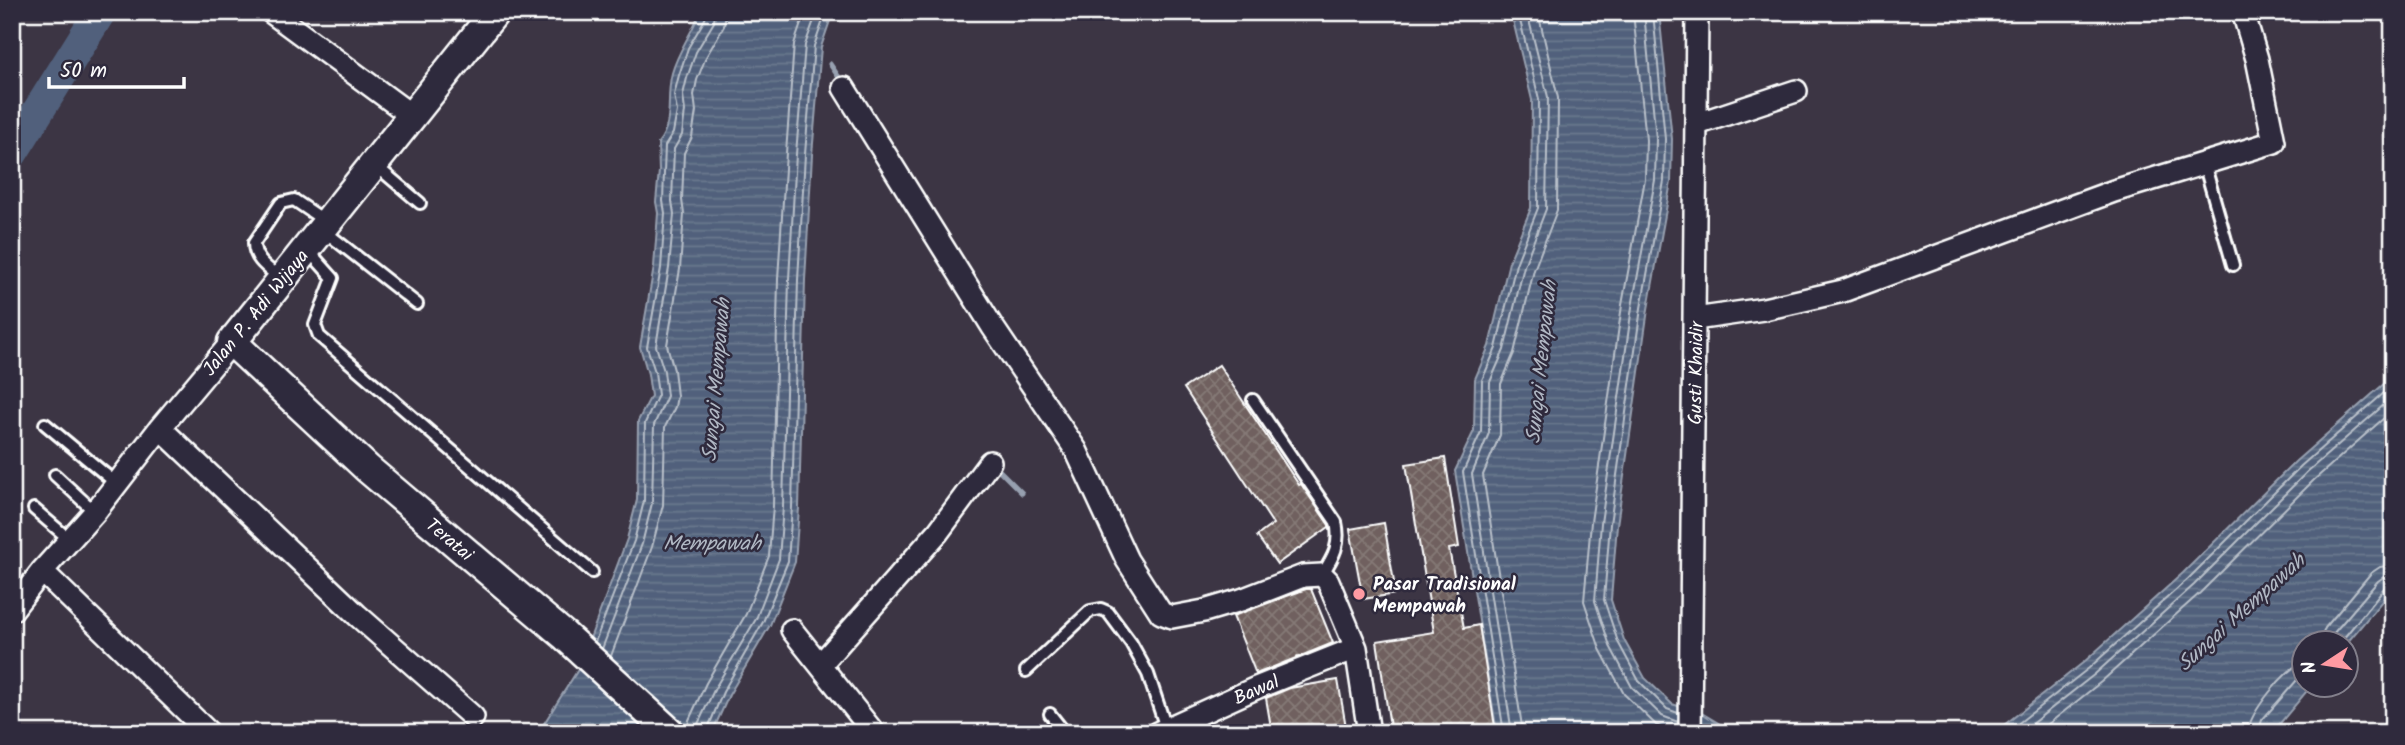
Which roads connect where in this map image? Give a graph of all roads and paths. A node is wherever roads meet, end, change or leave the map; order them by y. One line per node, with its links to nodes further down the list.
1 (271, 12): 7 (street)
2 (495, 12): 7 (main road, Jalan P. Adi Wijaya)
3 (1698, 12): 8 (street, Gusti Khaidir)
4 (2243, 12): 9 (street)
5 (844, 89): 29 (street)
6 (1796, 91): 8 (street)
7 (412, 116): 10 (main road, Jalan P. Adi Wijaya)
8 (1697, 124): 16 (street, Gusti Khaidir)
9 (2204, 163): 13 (lane); 16 (street)
10 (374, 164): 11 (lane); 12 (main road, Jalan P. Adi Wijaya)
11 (420, 203)
12 (319, 233): 14 (main road, Jalan P. Adi Wijaya); 14 (lane); 15 (lane); 28 (lane)
13 (2233, 265)
14 (282, 279): 17 (main road, Jalan P. Adi Wijaya)
15 (417, 304)
16 (1695, 319): 43 (street, Gusti Khaidir)
17 (232, 342): 20 (street, Jalan P. Adi Wijaya); 39 (main road, Teratai)
18 (1253, 400): 29 (lane)
19 (45, 424): 23 (lane)
20 (160, 428): 23 (street, Jalan P. Adi Wijaya); 36 (street)
21 (990, 462): 33 (street)
22 (55, 475): 25 (lane)
23 (117, 484): 25 (street, Jalan P. Adi Wijaya)
24 (34, 509): 26 (lane)
25 (95, 512): 26 (street, Jalan P. Adi Wijaya)
26 (70, 540): 27 (street, Jalan P. Adi Wijaya)
27 (42, 571): 30 (street, Jalan P. Adi Wijaya); 38 (street)
28 (592, 572)
29 (1322, 575): 32 (street)
30 (12, 610)
31 (792, 630): 33 (street)
32 (1356, 648): 37 (street, Bawal); 42 (street)
33 (820, 665): 40 (street)
34 (1026, 671): 37 (lane)
35 (1050, 714): 41 (lane)
36 (473, 717)
37 (1161, 731)
38 (209, 733)
39 (671, 733)
40 (874, 733)
41 (1065, 733)
42 (1369, 733)
43 (1690, 733)

